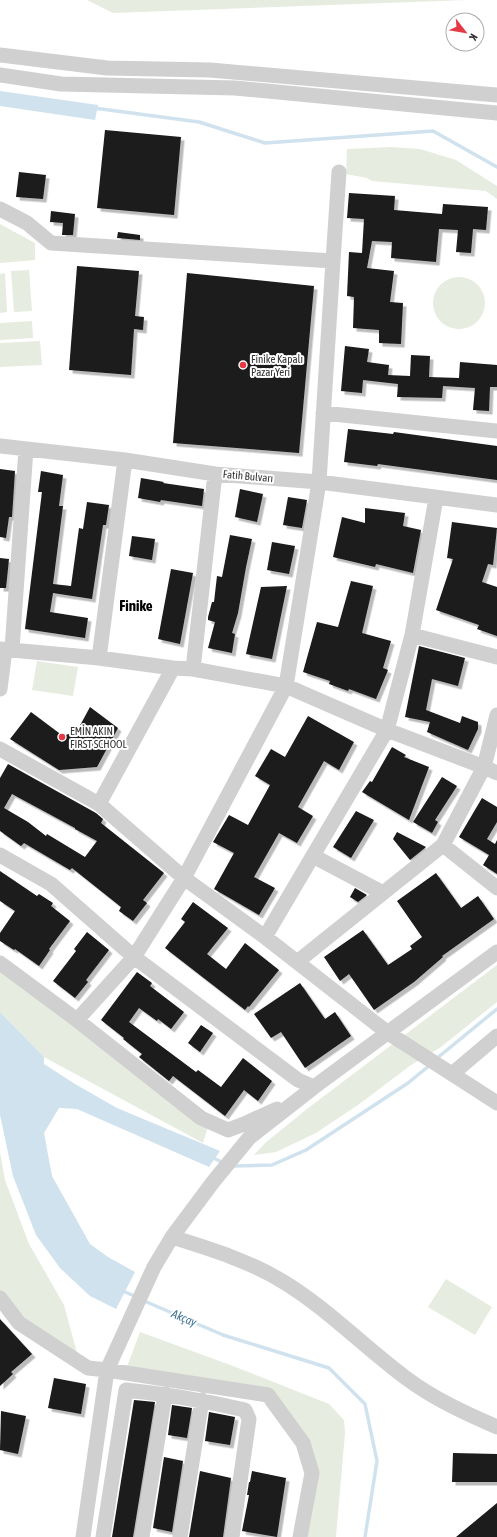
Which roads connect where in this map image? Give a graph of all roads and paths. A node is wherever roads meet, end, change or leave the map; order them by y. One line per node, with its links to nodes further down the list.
1 (0, 55): 3 (street)
2 (0, 75): 4 (street)
3 (497, 95)
4 (497, 113)
5 (339, 172): 7 (street)
6 (0, 209): 7 (street)
7 (333, 261): 8 (street)
8 (323, 413): 9 (street); 14 (street)
9 (497, 431)
10 (0, 446): 11 (street, Fatih Bulvarı)
11 (26, 449): 12 (street, Fatih Bulvarı); 18 (street)
12 (125, 460): 13 (street, Fatih Bulvarı); 20 (street)
13 (215, 474): 14 (street, Fatih Bulvarı); 22 (street)
14 (319, 482): 15 (street, Fatih Bulvarı); 23 (street)
15 (436, 498): 16 (street, Fatih Bulvarı); 17 (street)
16 (497, 505)
17 (412, 635): 19 (street); 26 (street)
18 (6, 649): 20 (street); 24 (street)
19 (497, 657)
20 (99, 658): 21 (street)
21 (173, 668): 22 (street); 29 (street)
22 (193, 668): 23 (street)
23 (286, 686): 26 (street); 33 (street)
24 (0, 689)
25 (497, 715): 28 (street)
26 (387, 730): 28 (street); 32 (street)
27 (0, 749): 29 (street)
28 (491, 770): 30 (street)
29 (99, 804): 33 (street)
30 (443, 844): 34 (street); 35 (street)
31 (0, 855): 38 (street)
32 (313, 856): 35 (street); 36 (street)
33 (184, 878): 36 (street); 38 (street)
34 (497, 888)
35 (382, 893): 39 (street)
36 (266, 937): 39 (street)
37 (497, 952): 42 (street)
38 (134, 957): 41 (street); 45 (street)
39 (296, 962): 42 (street)
40 (0, 963): 41 (street)
41 (77, 1020): 45 (street)
42 (388, 1032): 44 (street); 45 (street)
43 (497, 1036): 44 (street)
44 (452, 1074): 46 (street)
45 (314, 1087): 47 (street)
46 (497, 1103)
47 (172, 1237): 49 (street); 52 (street)
48 (0, 1298): 49 (street)
49 (107, 1370): 53 (street); 58 (street)
50 (165, 1394): 51 (street); 54 (street); 55 (street)
51 (202, 1400): 56 (street); 57 (street)
52 (497, 1427)
53 (83, 1537)
54 (103, 1537)
55 (142, 1537)
56 (180, 1537)
57 (232, 1537)
58 (300, 1537)

